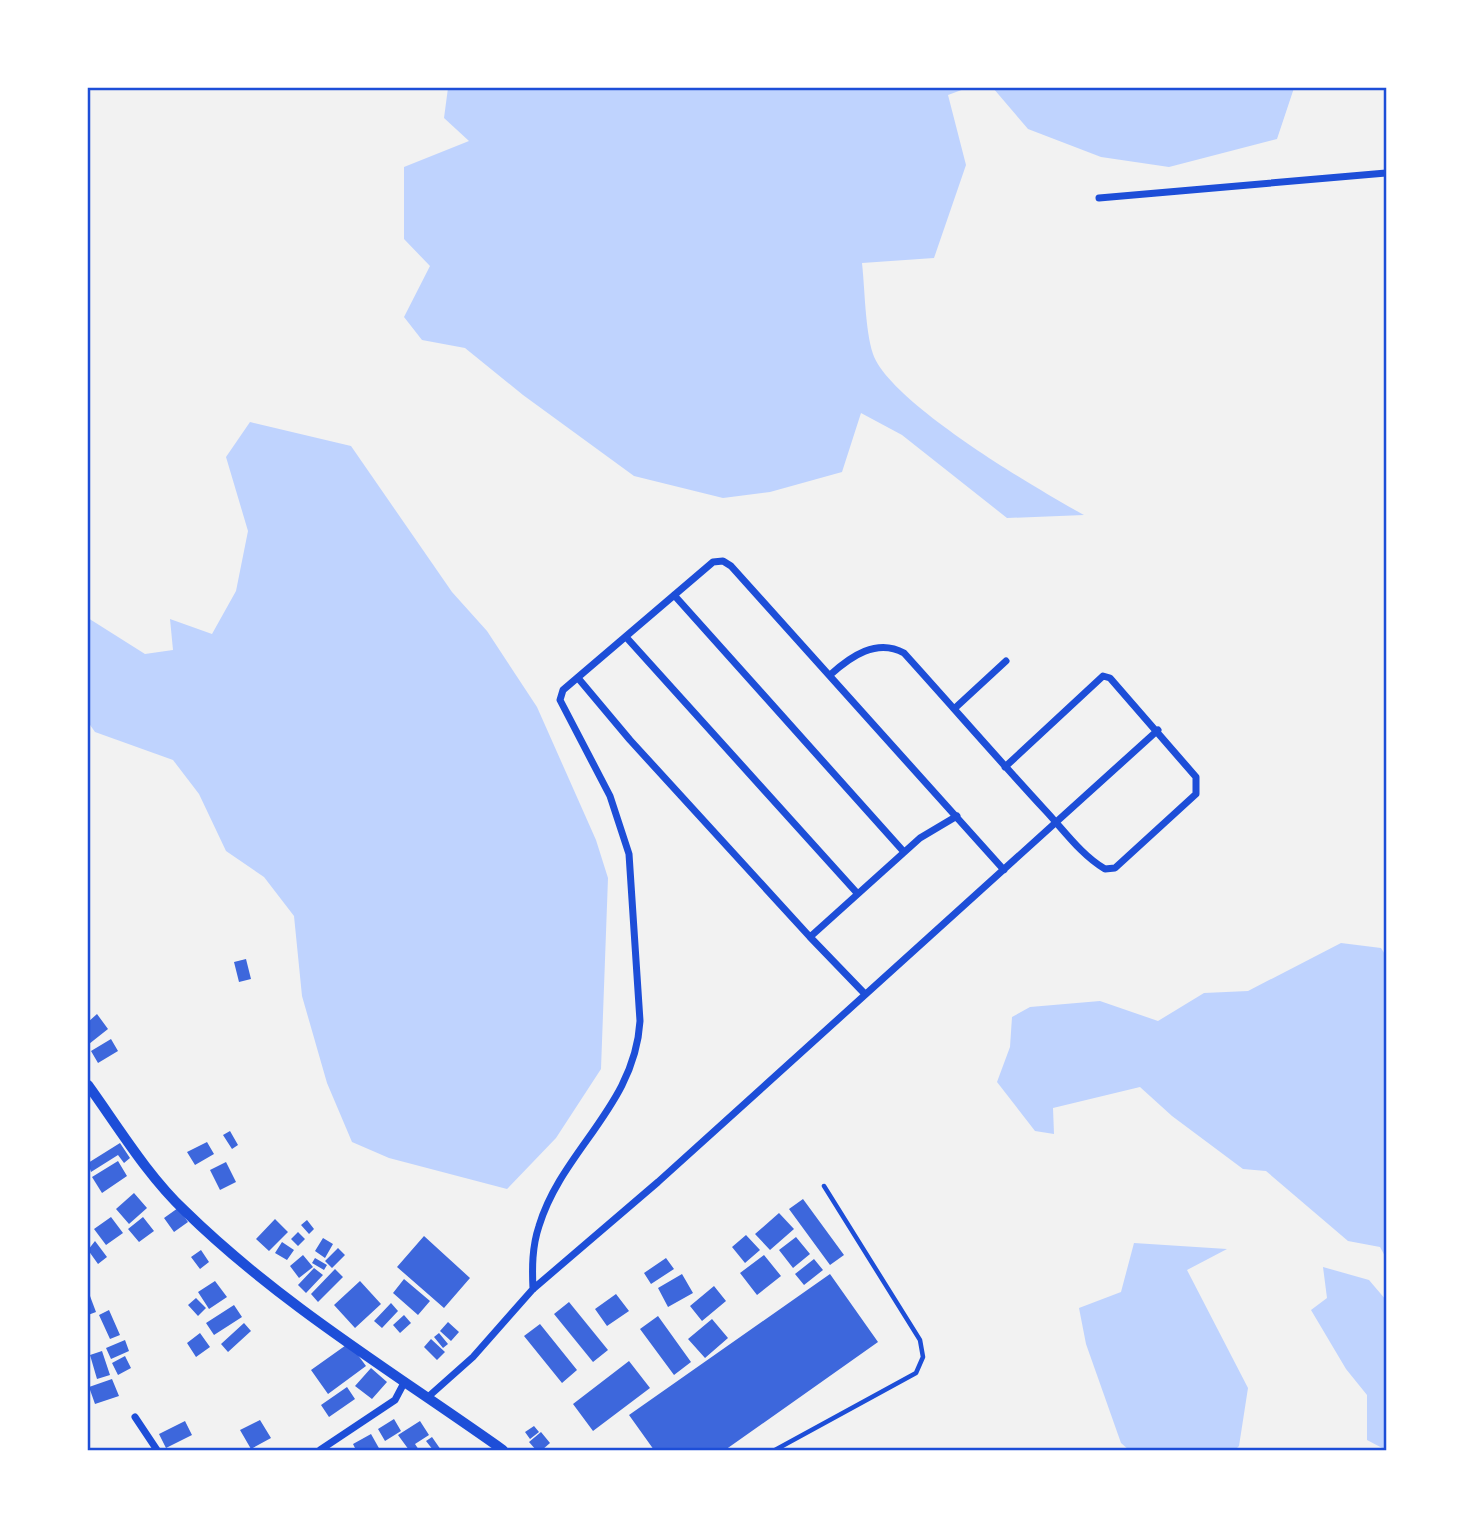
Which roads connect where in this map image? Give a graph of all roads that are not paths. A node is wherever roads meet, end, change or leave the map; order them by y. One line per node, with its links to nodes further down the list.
1 (1387, 173): 2 (street)
2 (1098, 198)
3 (674, 595): 4 (street); 6 (street); 13 (street)
4 (626, 637): 7 (street); 15 (street)
5 (1006, 661): 8 (street)
6 (830, 675): 8 (street); 11 (street)
7 (578, 678): 16 (street); 20 (street)
8 (954, 709): 10 (street)
9 (1158, 730): 10 (street); 12 (street); 12 (street)
10 (1005, 767): 12 (street)
11 (957, 816): 13 (street); 14 (street)
12 (1055, 821): 14 (street)
13 (904, 852): 15 (street)
14 (1004, 870): 17 (street)
15 (857, 893): 16 (street)
16 (810, 937): 17 (street)
17 (864, 993): 20 (street)
18 (88, 1085): 21 (street)
19 (824, 1186): 27 (lane)
20 (533, 1290): 22 (street)
21 (405, 1381): 22 (street); 25 (street)
22 (428, 1397): 26 (street)
23 (135, 1417): 24 (street)
24 (157, 1451)
25 (320, 1451)
26 (503, 1451)
27 (775, 1451)

